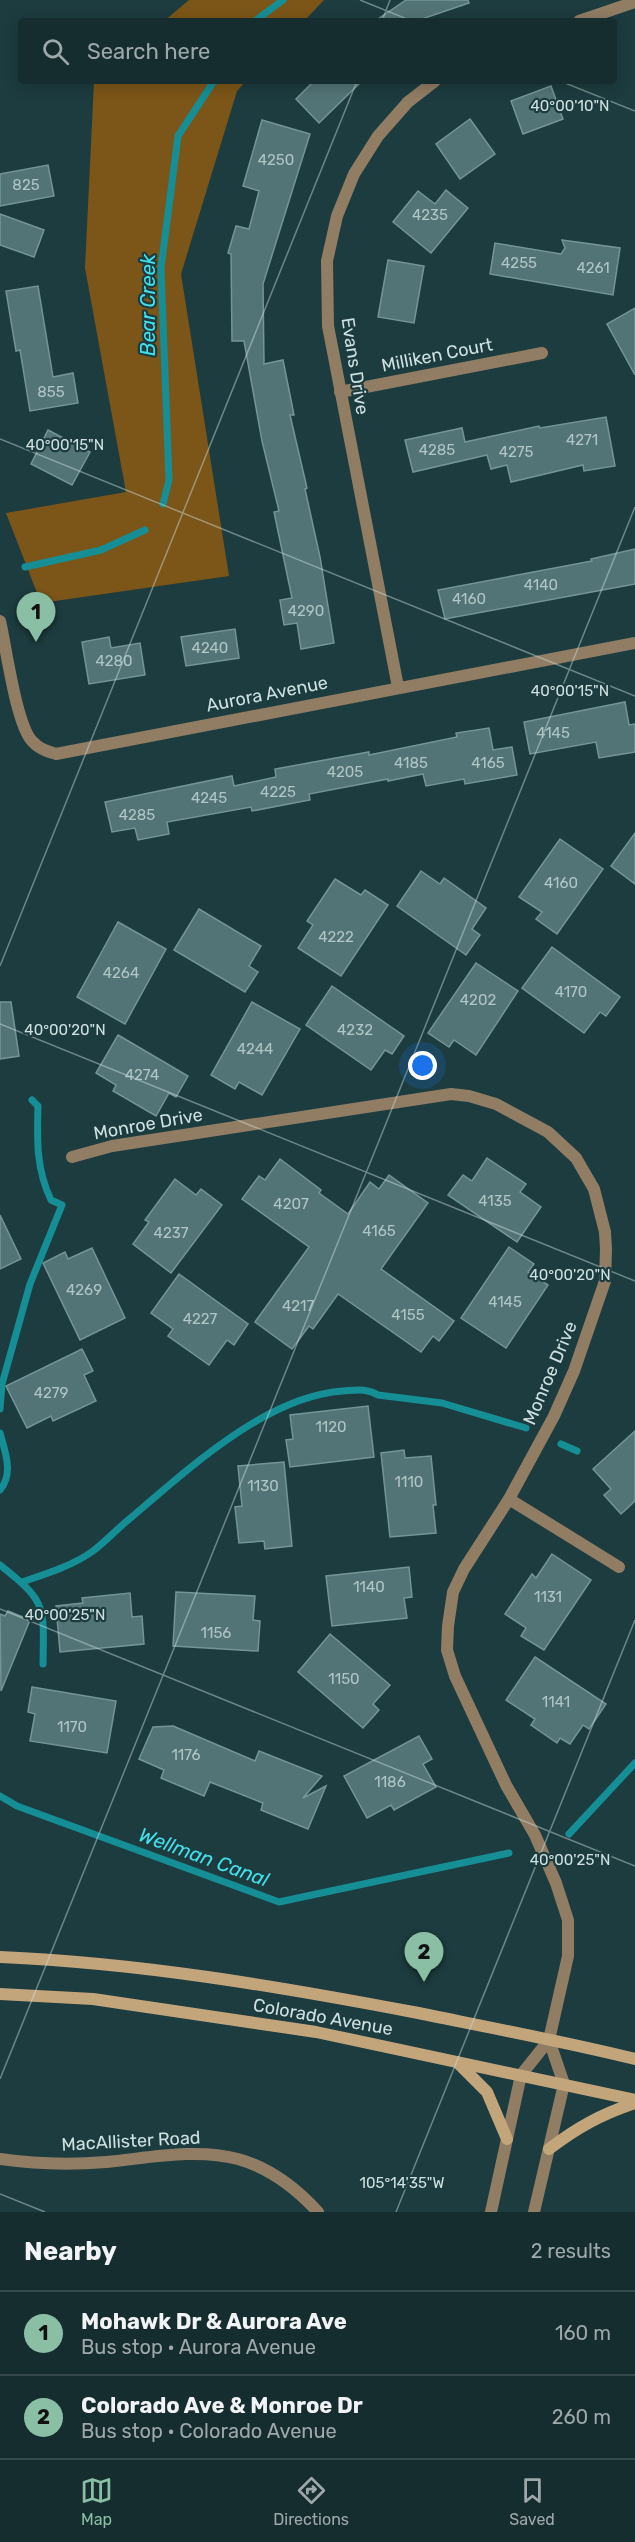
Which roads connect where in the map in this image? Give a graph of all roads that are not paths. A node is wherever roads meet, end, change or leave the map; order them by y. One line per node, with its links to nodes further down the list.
1 (635, 2): 2 (street)
2 (588, 18)
3 (431, 84): 5 (street, Evans Drive)
4 (542, 353): 5 (street, Milliken Court)
5 (340, 392): 8 (street, Evans Drive)
6 (0, 621): 8 (street, Aurora Avenue)
7 (635, 643): 8 (street, Aurora Avenue)
8 (398, 687)
9 (72, 1157): 10 (street, Monroe Drive)
10 (509, 1499): 11 (street); 14 (street, Monroe Drive)
11 (619, 1567)
12 (0, 1957): 14 (main road, Colorado Avenue)
13 (0, 1994): 16 (main road, Colorado Avenue)
14 (549, 2040): 15 (main road, Colorado Avenue); 17 (street); 18 (street)
15 (635, 2059)
16 (456, 2061): 17 (main road, Colorado Avenue); 20 (main road)
17 (521, 2075): 18 (main road, Colorado Avenue); 20 (street)
18 (564, 2084): 19 (main road, Colorado Avenue); 21 (street)
19 (635, 2102): 21 (main road)
20 (507, 2139): 24 (street)
21 (549, 2149): 25 (street)
22 (0, 2160): 23 (street, MacAllister Road)
23 (318, 2212)
24 (491, 2212)
25 (534, 2212)

